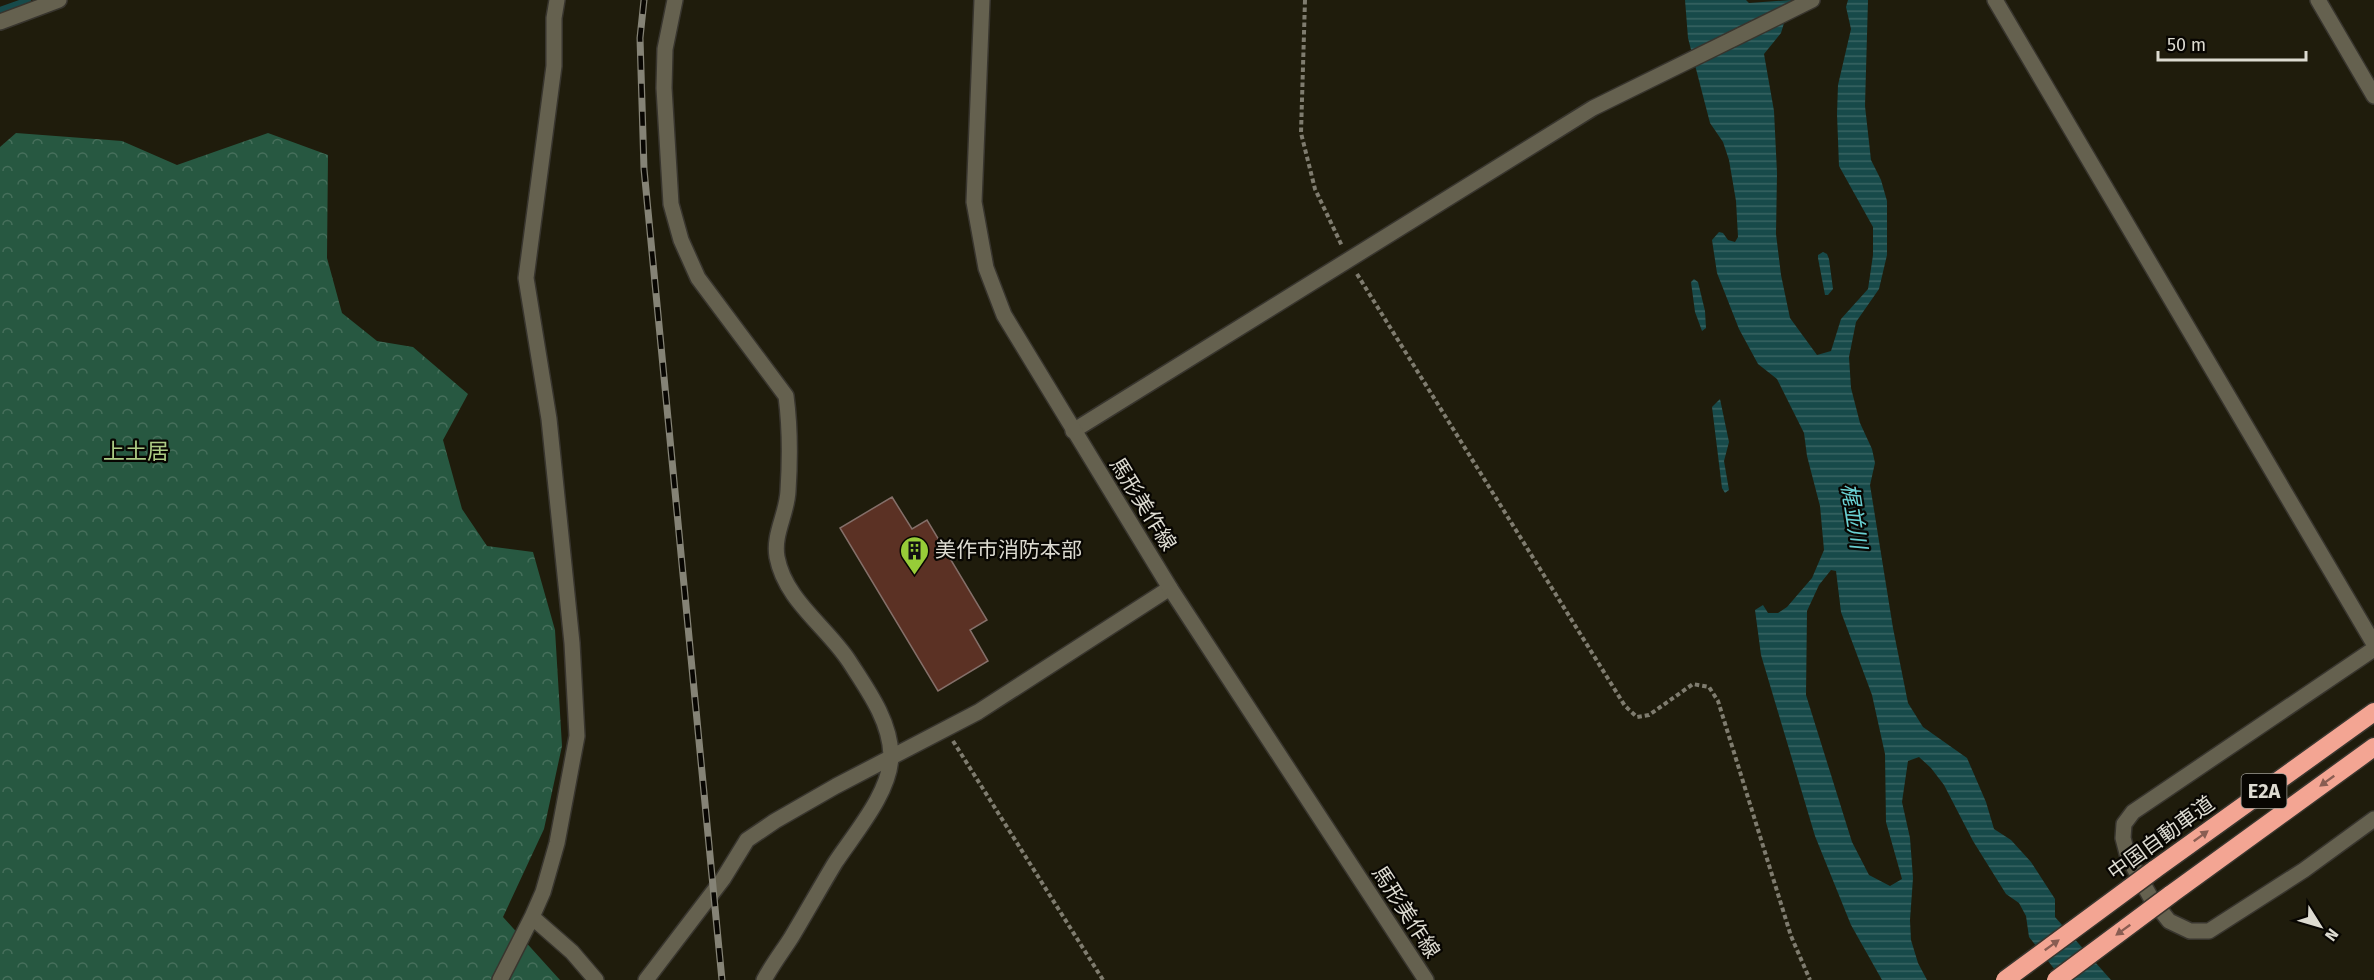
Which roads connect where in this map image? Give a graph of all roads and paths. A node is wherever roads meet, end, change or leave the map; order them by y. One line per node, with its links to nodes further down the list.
1 (59, 0): 9 (street)
2 (557, 0): 21 (street)
3 (675, 0): 19 (street)
4 (982, 0): 12 (street, 馬形美作線)
5 (1305, 0): 11 (path)
6 (1812, 0): 11 (street)
7 (1995, 0): 14 (street)
8 (2318, 0): 10 (street)
9 (0, 22)
10 (2374, 96)
11 (1348, 259): 12 (street); 28 (path)
12 (1073, 431): 13 (street, 馬形美作線)
13 (1170, 588): 17 (street); 27 (street, 馬形美作線)
14 (2374, 644)
15 (2374, 649): 20 (street)
16 (2374, 712): 29 (highway, 中国自動車道 / E2A, one-way to 16, bridge)
17 (946, 730): 19 (street); 26 (path)
18 (2374, 747): 30 (highway, E2A, one-way to 30, bridge)
19 (891, 757): 24 (street); 25 (street)
20 (2374, 819)
21 (532, 917): 22 (street); 23 (street)
22 (500, 980)
23 (596, 980)
24 (646, 980)
25 (764, 980)
26 (1103, 980)
27 (1426, 980)
28 (1810, 980)
29 (2005, 980)
30 (2056, 980)

